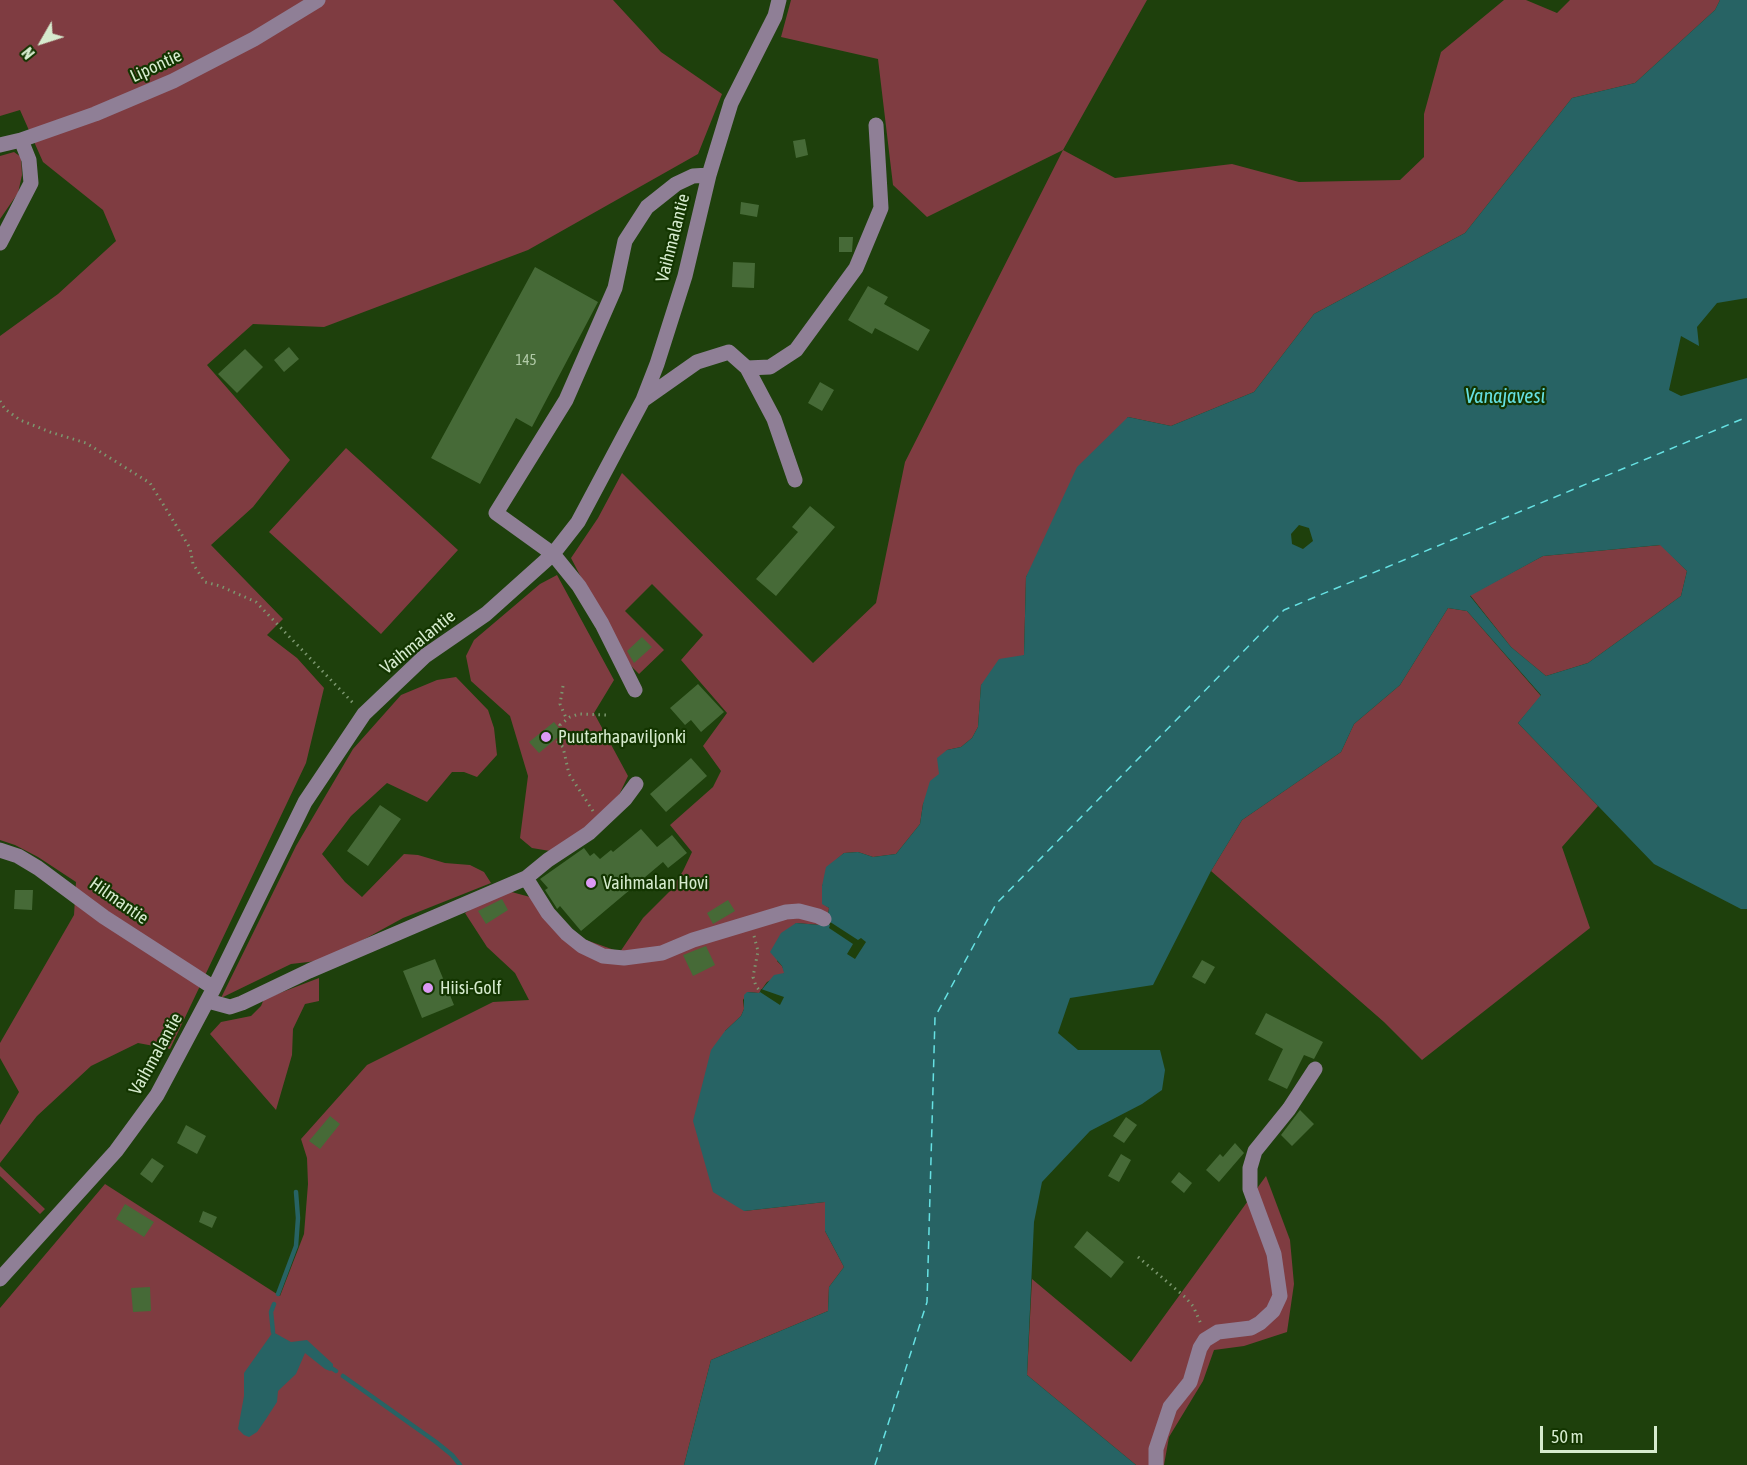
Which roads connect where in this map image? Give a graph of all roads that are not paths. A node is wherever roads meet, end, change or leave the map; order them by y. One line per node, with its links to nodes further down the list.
1 (318, 0): 4 (street, Lipontie)
2 (780, 0): 6 (street, Vaihmalantie)
3 (876, 125): 8 (street)
4 (21, 140): 5 (street, Lipontie); 7 (street)
5 (0, 145)
6 (709, 175): 9 (street, Vaihmalantie); 11 (street)
7 (0, 243)
8 (747, 368): 9 (street); 10 (street)
9 (643, 400): 11 (street, Vaihmalantie)
10 (795, 480)
11 (553, 554): 12 (street); 17 (street, Vaihmalantie)
12 (635, 690)
13 (636, 784): 15 (street)
14 (0, 850): 17 (street, Hilmantie)
15 (526, 878): 16 (street); 17 (street)
16 (824, 919)
17 (211, 995): 19 (street, Vaihmalantie)
18 (1315, 1069): 20 (street)
19 (0, 1279)
20 (1156, 1465)

